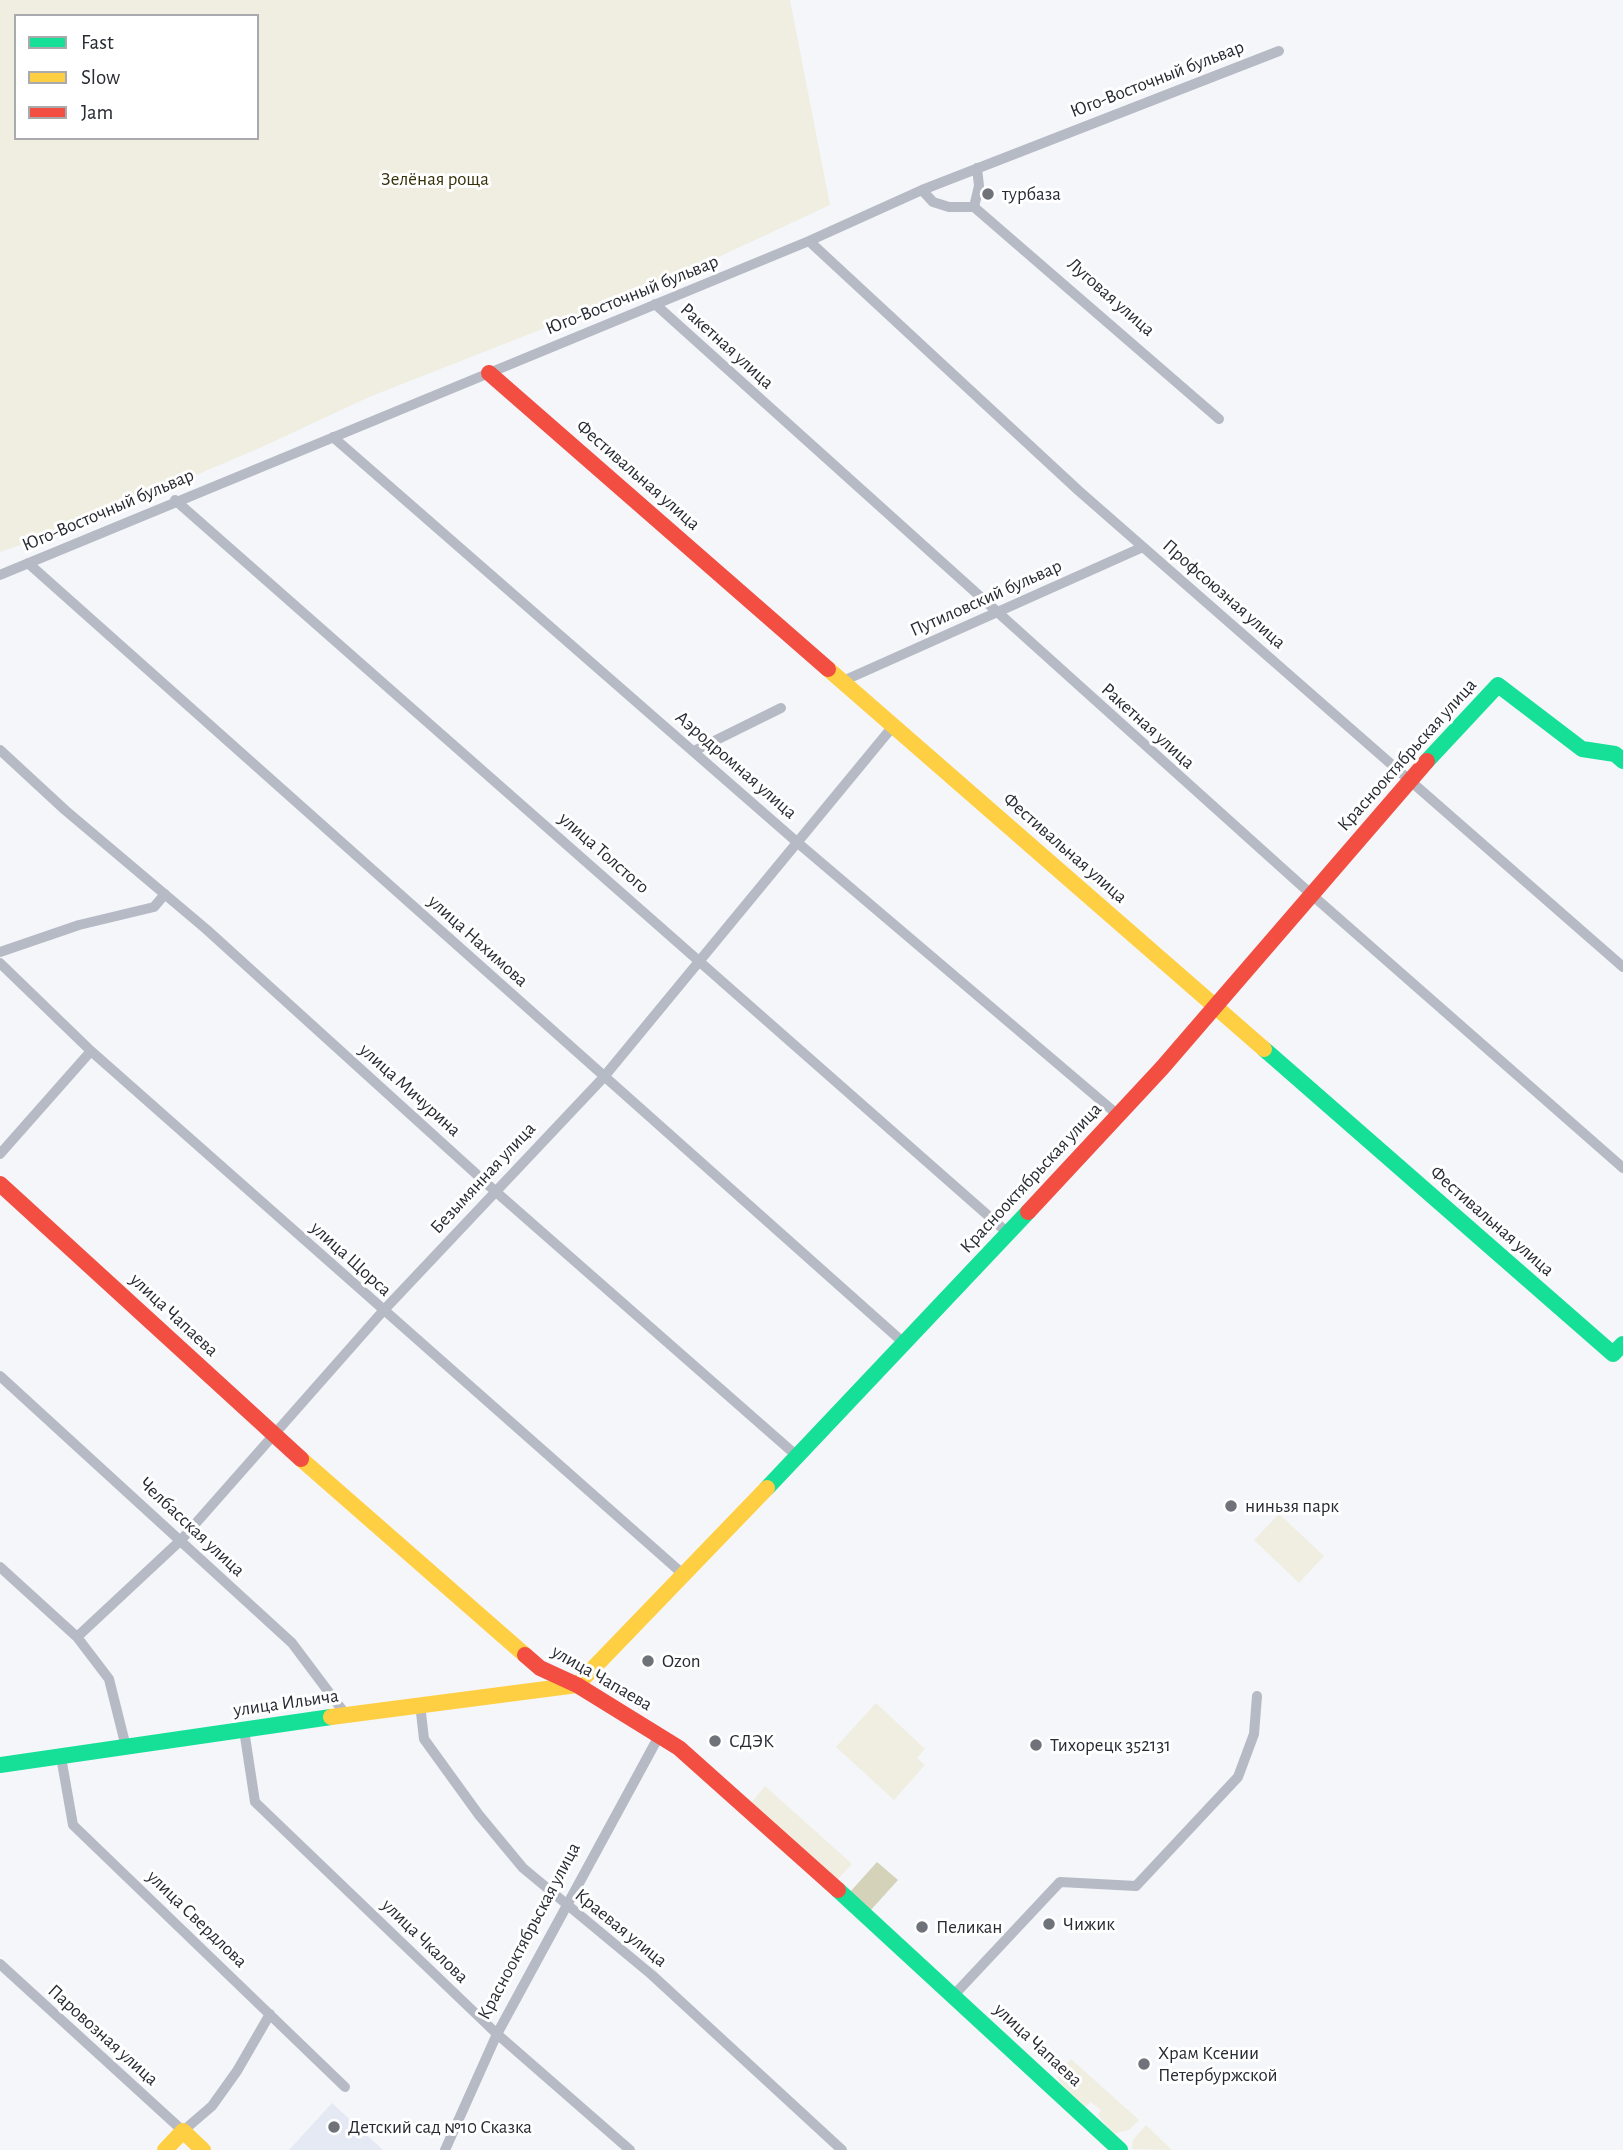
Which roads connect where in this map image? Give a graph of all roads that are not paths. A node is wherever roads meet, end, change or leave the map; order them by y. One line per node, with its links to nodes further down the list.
1 (1279, 51): 2 (street, Юго-Восточный бульвар)
2 (977, 168): 3 (street, Юго-Восточный бульвар); 4 (street)
3 (922, 190): 4 (street); 5 (street, Юго-Восточный бульвар)
4 (974, 207): 8 (street, Луговая улица)
5 (809, 241): 6 (street, Юго-Восточный бульвар); 11 (street, Профсоюзная улица)
6 (654, 304): 7 (street, Юго-Восточный бульвар); 14 (street, Ракетная улица)
7 (489, 373): 9 (street, Юго-Восточный бульвар); 15 (street, Фестивальная улица)
8 (1219, 419)
9 (333, 437): 10 (street, Юго-Восточный бульвар); 19 (street, Аэродромная улица)
10 (175, 500): 12 (street, Юго-Восточный бульвар); 26 (street, улица Толстого)
11 (1143, 547): 14 (street, Путиловский бульвар); 21 (street, Профсоюзная улица)
12 (28, 563): 13 (street, Юго-Восточный бульвар); 31 (street, улица Нахимова)
13 (0, 575)
14 (995, 612): 15 (street, Путиловский бульвар); 24 (street, Ракетная улица)
15 (843, 681): 17 (street, Фестивальная улица)
16 (781, 708): 19 (street)
17 (894, 725): 22 (street, Безымянная улица); 29 (street, Фестивальная улица)
18 (0, 750): 23 (street, улица Мичурина)
19 (694, 751): 22 (street, Аэродромная улица)
20 (1620, 755): 21 (street, Краснооктябрьская улица)
21 (1410, 779): 24 (street, Краснооктябрьская улица); 28 (street, Профсоюзная улица)
22 (798, 843): 26 (street, Безымянная улица); 32 (street, Аэродромная улица)
23 (165, 894): 25 (street); 36 (street, улица Мичурина)
24 (1312, 895): 29 (street, Краснооктябрьская улица); 34 (street, Ракетная улица)
25 (0, 952)
26 (701, 960): 31 (street, Безымянная улица); 37 (street, улица Толстого)
27 (0, 963): 30 (street, улица Щорса)
28 (1623, 967)
29 (1214, 1007): 32 (street, Краснооктябрьская улица); 40 (street, Фестивальная улица)
30 (91, 1051): 33 (street); 38 (street, улица Щорса)
31 (603, 1078): 36 (street, Безымянная улица); 39 (street, улица Нахимова)
32 (1118, 1115): 37 (street, Краснооктябрьская улица)
33 (0, 1154)
34 (1623, 1168)
35 (0, 1184): 42 (street, улица Чапаева)
36 (495, 1191): 38 (street, Безымянная улица); 43 (street, улица Мичурина)
37 (1009, 1234): 39 (street, Краснооктябрьская улица)
38 (383, 1311): 42 (street, Безымянная улица); 46 (street, улица Щорса)
39 (905, 1344): 43 (street, Краснооктябрьская улица)
40 (1618, 1349)
41 (0, 1376): 44 (street, Челбасская улица)
42 (273, 1435): 44 (street, Безымянная улица); 48 (street, улица Чапаева)
43 (797, 1456): 46 (street, Краснооктябрьская улица)
44 (181, 1540): 47 (street, Безымянная улица); 51 (street, Челбасская улица)
45 (0, 1567): 47 (street)
46 (684, 1575): 48 (street, Краснооктябрьская улица)
47 (78, 1637): 54 (street)
48 (578, 1685): 50 (street, улица Ильича); 53 (street, улица Чапаева)
49 (1257, 1696): 59 (street)
50 (420, 1704): 51 (street, улица Ильича); 57 (street, Краевая улица)
51 (346, 1715): 52 (street, улица Ильича)
52 (244, 1730): 54 (street, улица Ильича); 61 (street, улица Чкалова)
53 (659, 1736): 57 (street, Краснооктябрьская улица); 59 (street, улица Чапаева)
54 (126, 1747): 55 (street, улица Ильича)
55 (61, 1757): 56 (street, улица Ильича); 60 (street, улица Свердлова)
56 (0, 1765)
57 (565, 1906): 61 (street, Краснооктябрьская улица); 68 (street, Краевая улица)
58 (0, 1964): 63 (street, Паровозная улица)
59 (954, 1995): 69 (street, улица Чапаева)
60 (270, 2014): 62 (street, улица Свердлова); 63 (street)
61 (497, 2034): 66 (street, Краснооктябрьская улица); 67 (street, улица Чкалова)
62 (345, 2087)
63 (183, 2131): 64 (street); 65 (street)
64 (166, 2150)
65 (203, 2150)
66 (445, 2150)
67 (630, 2150)
68 (842, 2150)
69 (1120, 2150)

